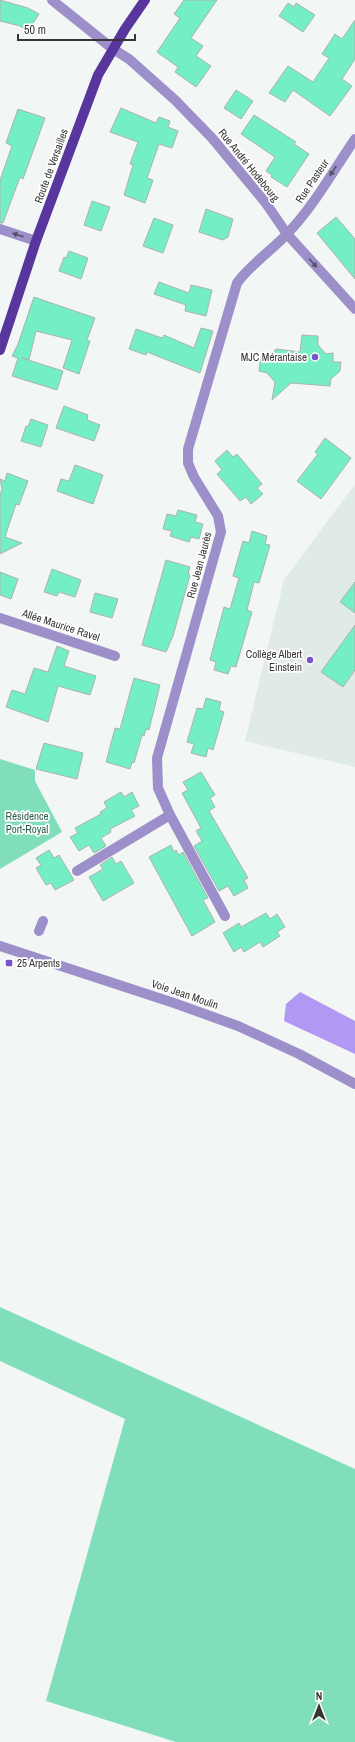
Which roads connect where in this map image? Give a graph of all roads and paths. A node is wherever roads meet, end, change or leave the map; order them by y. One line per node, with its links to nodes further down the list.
1 (52, 0): 3 (street, Rue André Hodebourg)
2 (145, 0): 3 (main road, Route de Versailles)
3 (113, 49): 6 (street, Rue André Hodebourg); 7 (main road, Route de Versailles)
4 (355, 139): 6 (street, Rue Pasteur, one-way to 6)
5 (0, 229): 7 (street, one-way to 5)
6 (287, 234): 8 (street, Rue André Hodebourg, one-way to 8); 12 (street, Rue Jean Jaurès)
7 (36, 241): 9 (main road, Route de Versailles)
8 (355, 309)
9 (0, 350)
10 (0, 618): 11 (street, Allée Maurice Ravel)
11 (115, 656)
12 (170, 815): 13 (street); 14 (street, Rue Jean Jaurès)
13 (77, 871)
14 (225, 916)
15 (43, 921): 16 (street)
16 (39, 931)
17 (0, 946): 18 (street, Voie Jean Moulin)
18 (355, 1084)

